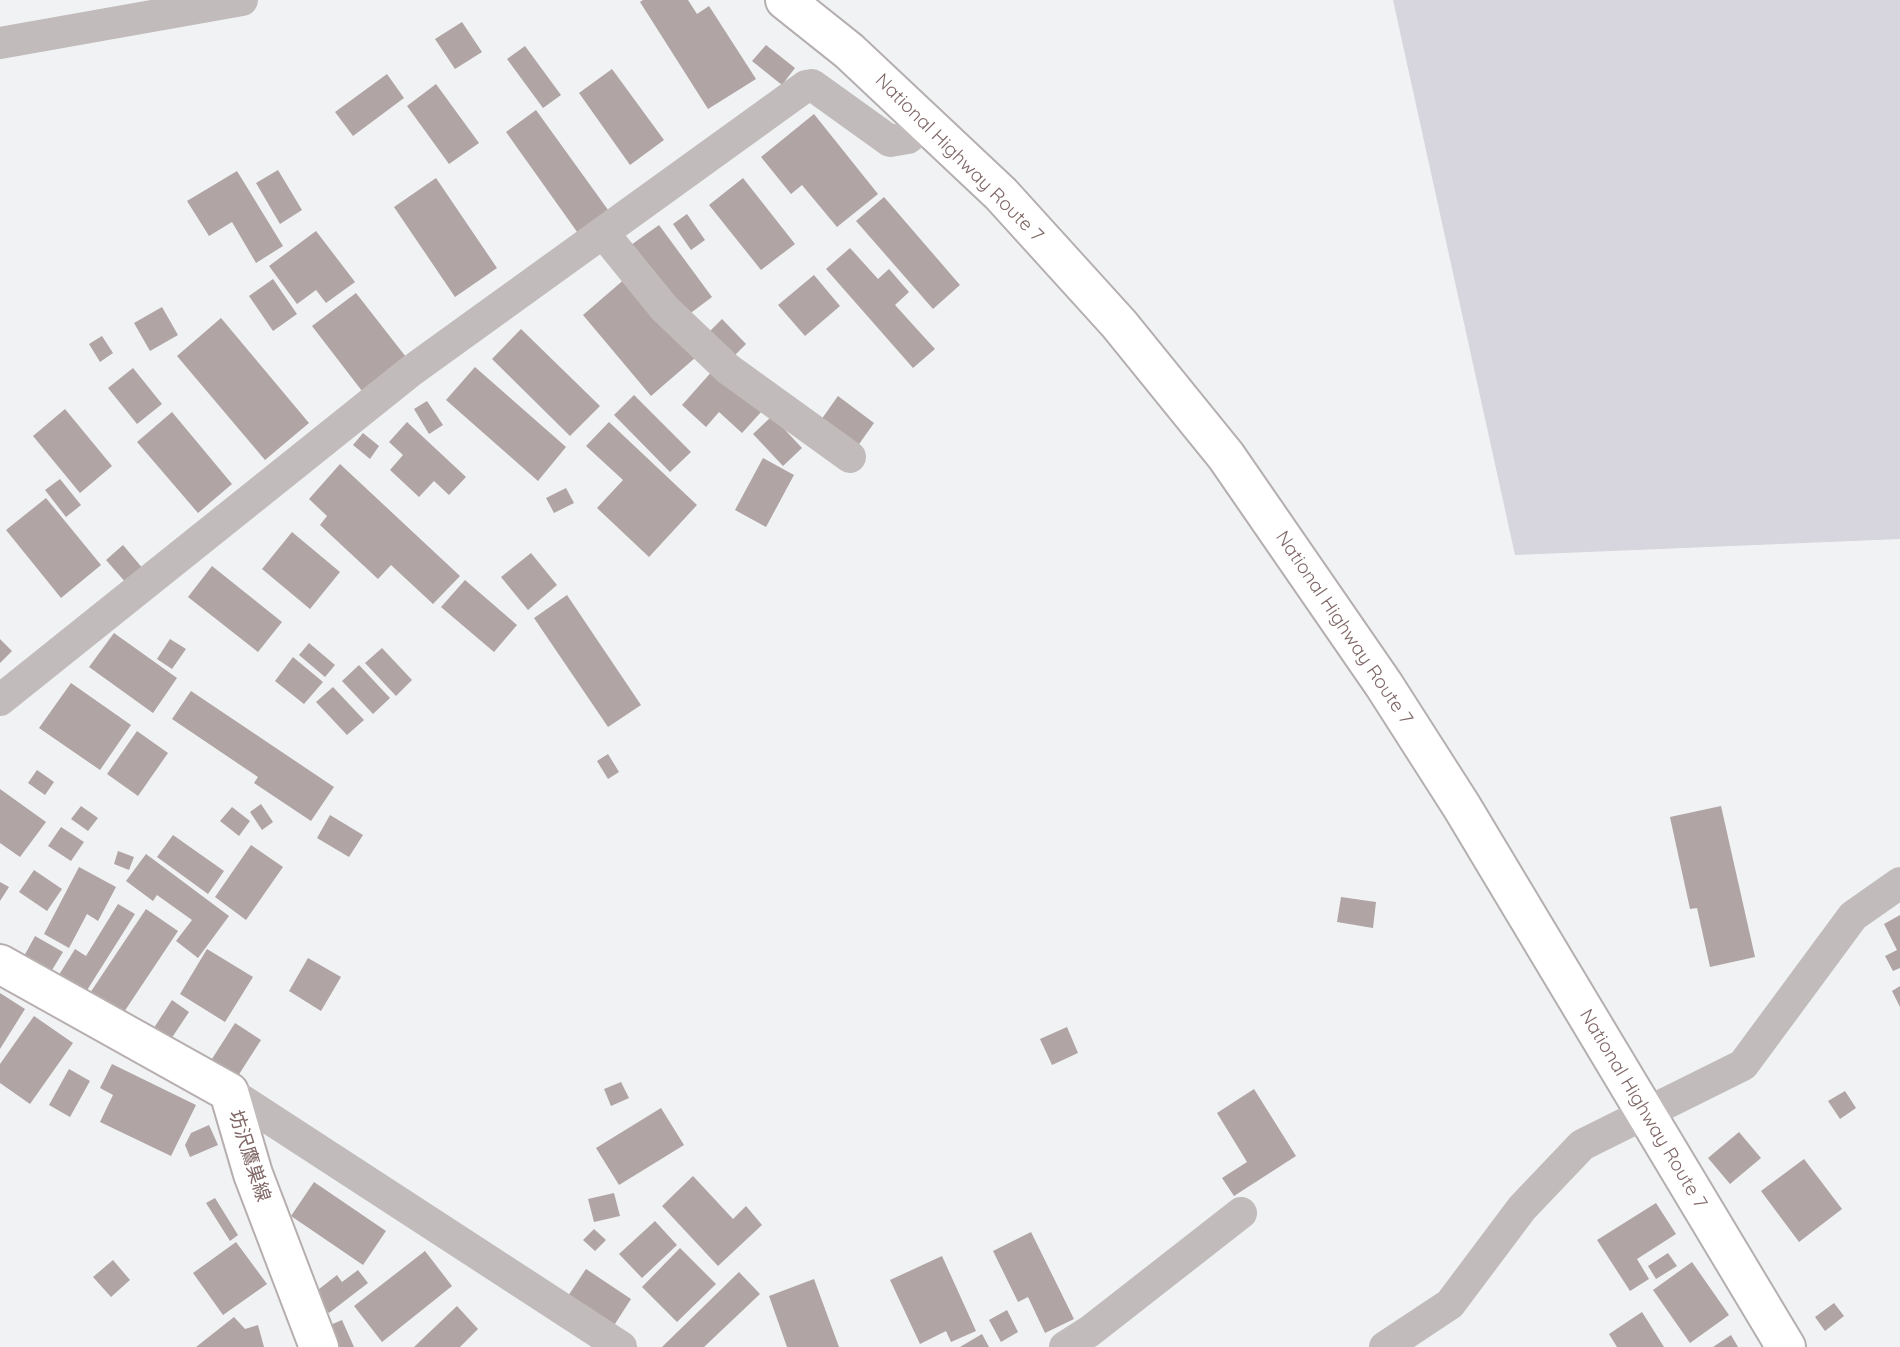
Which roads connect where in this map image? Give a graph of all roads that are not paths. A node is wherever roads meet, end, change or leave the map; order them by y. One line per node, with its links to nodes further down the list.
1 (242, 0): 3 (street)
2 (785, 0): 4 (main road, National Highway Route 7)
3 (0, 43)
4 (927, 122): 5 (street); 11 (main road, National Highway Route 7)
5 (604, 234): 6 (street); 7 (street)
6 (850, 457)
7 (0, 700)
8 (1900, 883): 11 (street)
9 (0, 964): 10 (main road, 坊沢鷹巣線)
10 (229, 1092): 13 (main road, 坊沢鷹巣線); 14 (street)
11 (1645, 1111): 16 (street); 17 (main road, National Highway Route 7)
12 (1241, 1213): 15 (street)
13 (319, 1347)
14 (621, 1347)
15 (1065, 1347)
16 (1385, 1347)
17 (1786, 1347)

